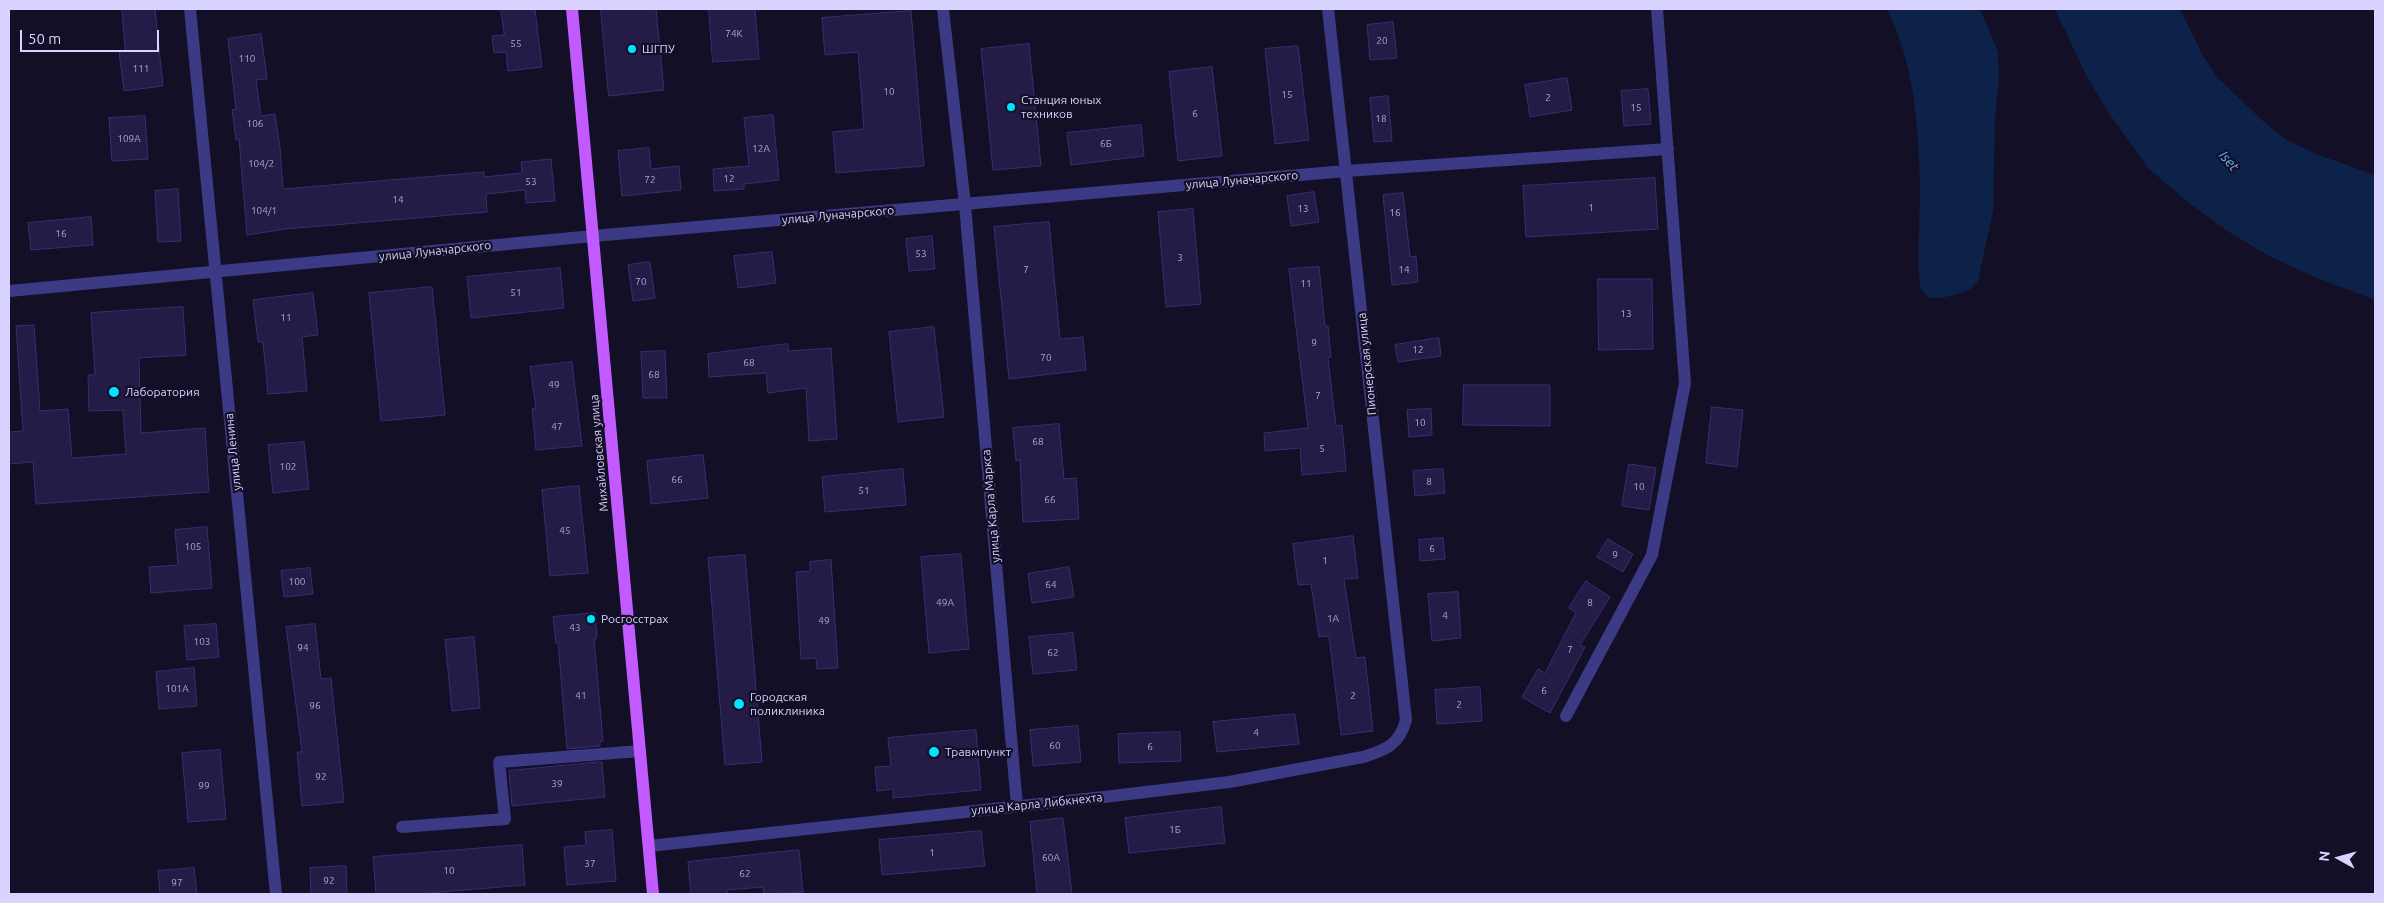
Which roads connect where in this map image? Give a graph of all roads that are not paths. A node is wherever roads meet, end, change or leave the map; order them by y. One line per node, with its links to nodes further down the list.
1 (190, 9): 10 (street, улица Ленина)
2 (572, 9): 9 (main road, Михайловская улица)
3 (943, 9): 8 (street, улица Карла Маркса)
4 (1328, 9): 7 (street, Пионерская улица)
5 (1658, 9): 6 (street)
6 (1668, 150): 7 (street, улица Луначарского); 12 (street)
7 (1346, 171): 8 (street, улица Луначарского); 13 (street, Пионерская улица)
8 (965, 205): 9 (street, улица Луначарского); 15 (street, улица Карла Маркса)
9 (593, 236): 10 (street, улица Луначарского); 14 (main road, Михайловская улица)
10 (216, 273): 11 (street, улица Луначарского); 18 (street, улица Ленина)
11 (9, 291)
12 (1566, 716)
13 (1406, 720): 15 (street, улица Карла Либкнехта)
14 (640, 751): 16 (street); 17 (main road, Михайловская улица)
15 (1017, 806): 17 (street, улица Карла Либкнехта)
16 (402, 827)
17 (649, 846): 19 (main road, Михайловская улица)
18 (276, 894)
19 (653, 894)

